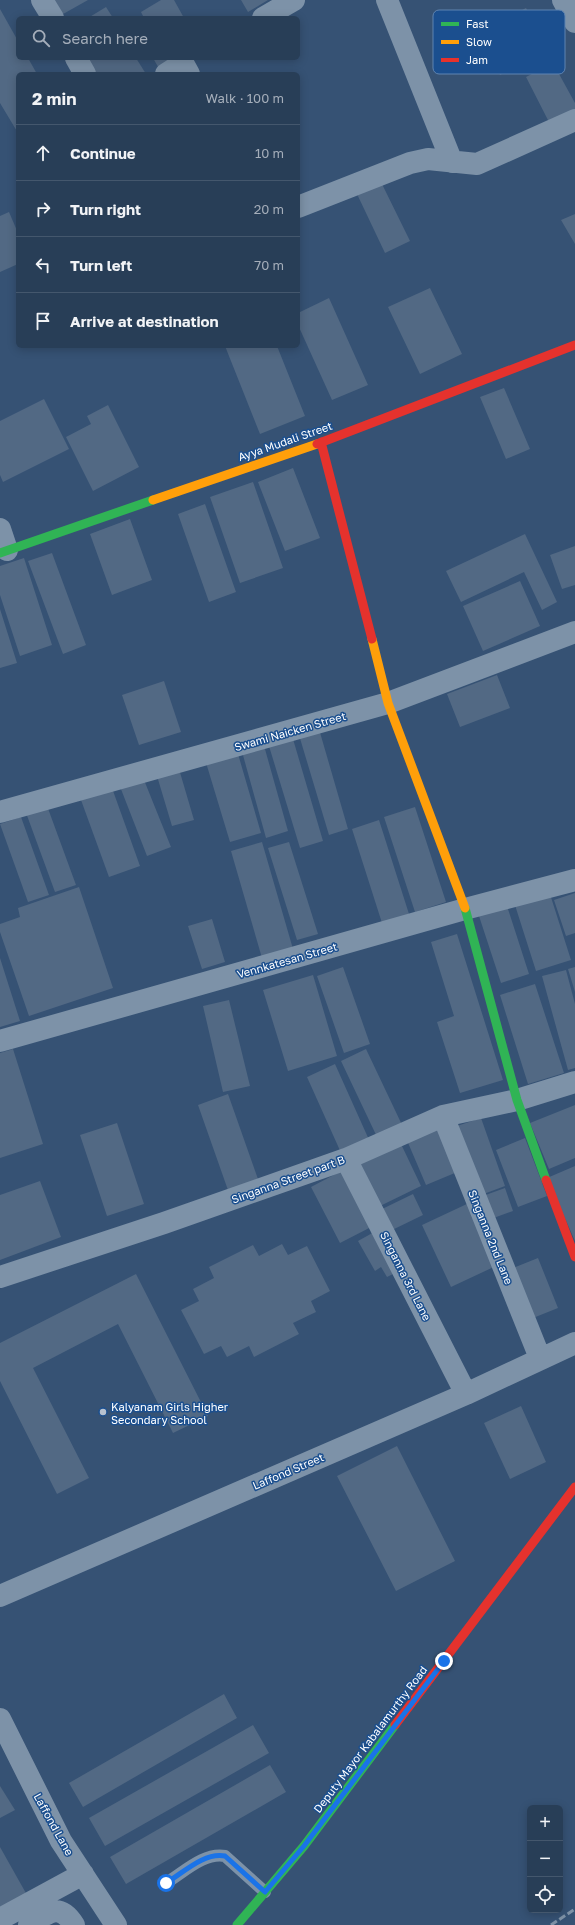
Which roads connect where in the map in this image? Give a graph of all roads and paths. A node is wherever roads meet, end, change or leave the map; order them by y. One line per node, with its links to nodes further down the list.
1 (42, 0): 5 (street)
2 (294, 0): 6 (street)
3 (387, 0): 11 (street)
4 (564, 0): 7 (street)
5 (52, 16)
6 (266, 16)
7 (575, 22)
8 (77, 60): 9 (street)
9 (84, 72)
10 (575, 120): 11 (street)
11 (452, 162): 12 (street)
12 (300, 207)
13 (575, 344): 14 (street, Ayya Mudali Street)
14 (321, 442): 16 (street, Ayya Mudali Street); 18 (street)
15 (0, 529): 16 (street)
16 (4, 552)
17 (575, 632): 18 (street, Swami Naicken Street)
18 (388, 704): 19 (street, Swami Naicken Street); 21 (street)
19 (0, 812)
20 (575, 880): 21 (street, Vennkatesan Street)
21 (465, 910): 22 (street, Vennkatesan Street); 24 (street)
22 (0, 1041)
23 (575, 1082): 24 (street, Singanna Street part B)
24 (517, 1100): 25 (street, Singanna Street part B); 27 (street)
25 (443, 1116): 26 (street, Singanna Street part B); 30 (street, Singanna 2nd Lane)
26 (346, 1159): 28 (street, Singanna Street part B); 31 (street, Singanna 3rd Lane)
27 (575, 1257)
28 (0, 1276)
29 (575, 1343): 30 (street, Laffond Street)
30 (540, 1358): 31 (street, Laffond Street)
31 (466, 1394): 33 (street, Laffond Street)
32 (575, 1487): 37 (street, Deputy Mayor Kabalamurthy Road)
33 (0, 1596)
34 (0, 1719): 35 (street, Laffond Lane)
35 (82, 1874): 38 (street); 41 (street, Laffond Lane)
36 (166, 1883): 37 (lane)
37 (265, 1892): 42 (street, Deputy Mayor Kabalamurthy Road)
38 (0, 1919)
39 (29, 1925): 40 (street)
40 (74, 1925)
41 (116, 1925)
42 (237, 1925)

